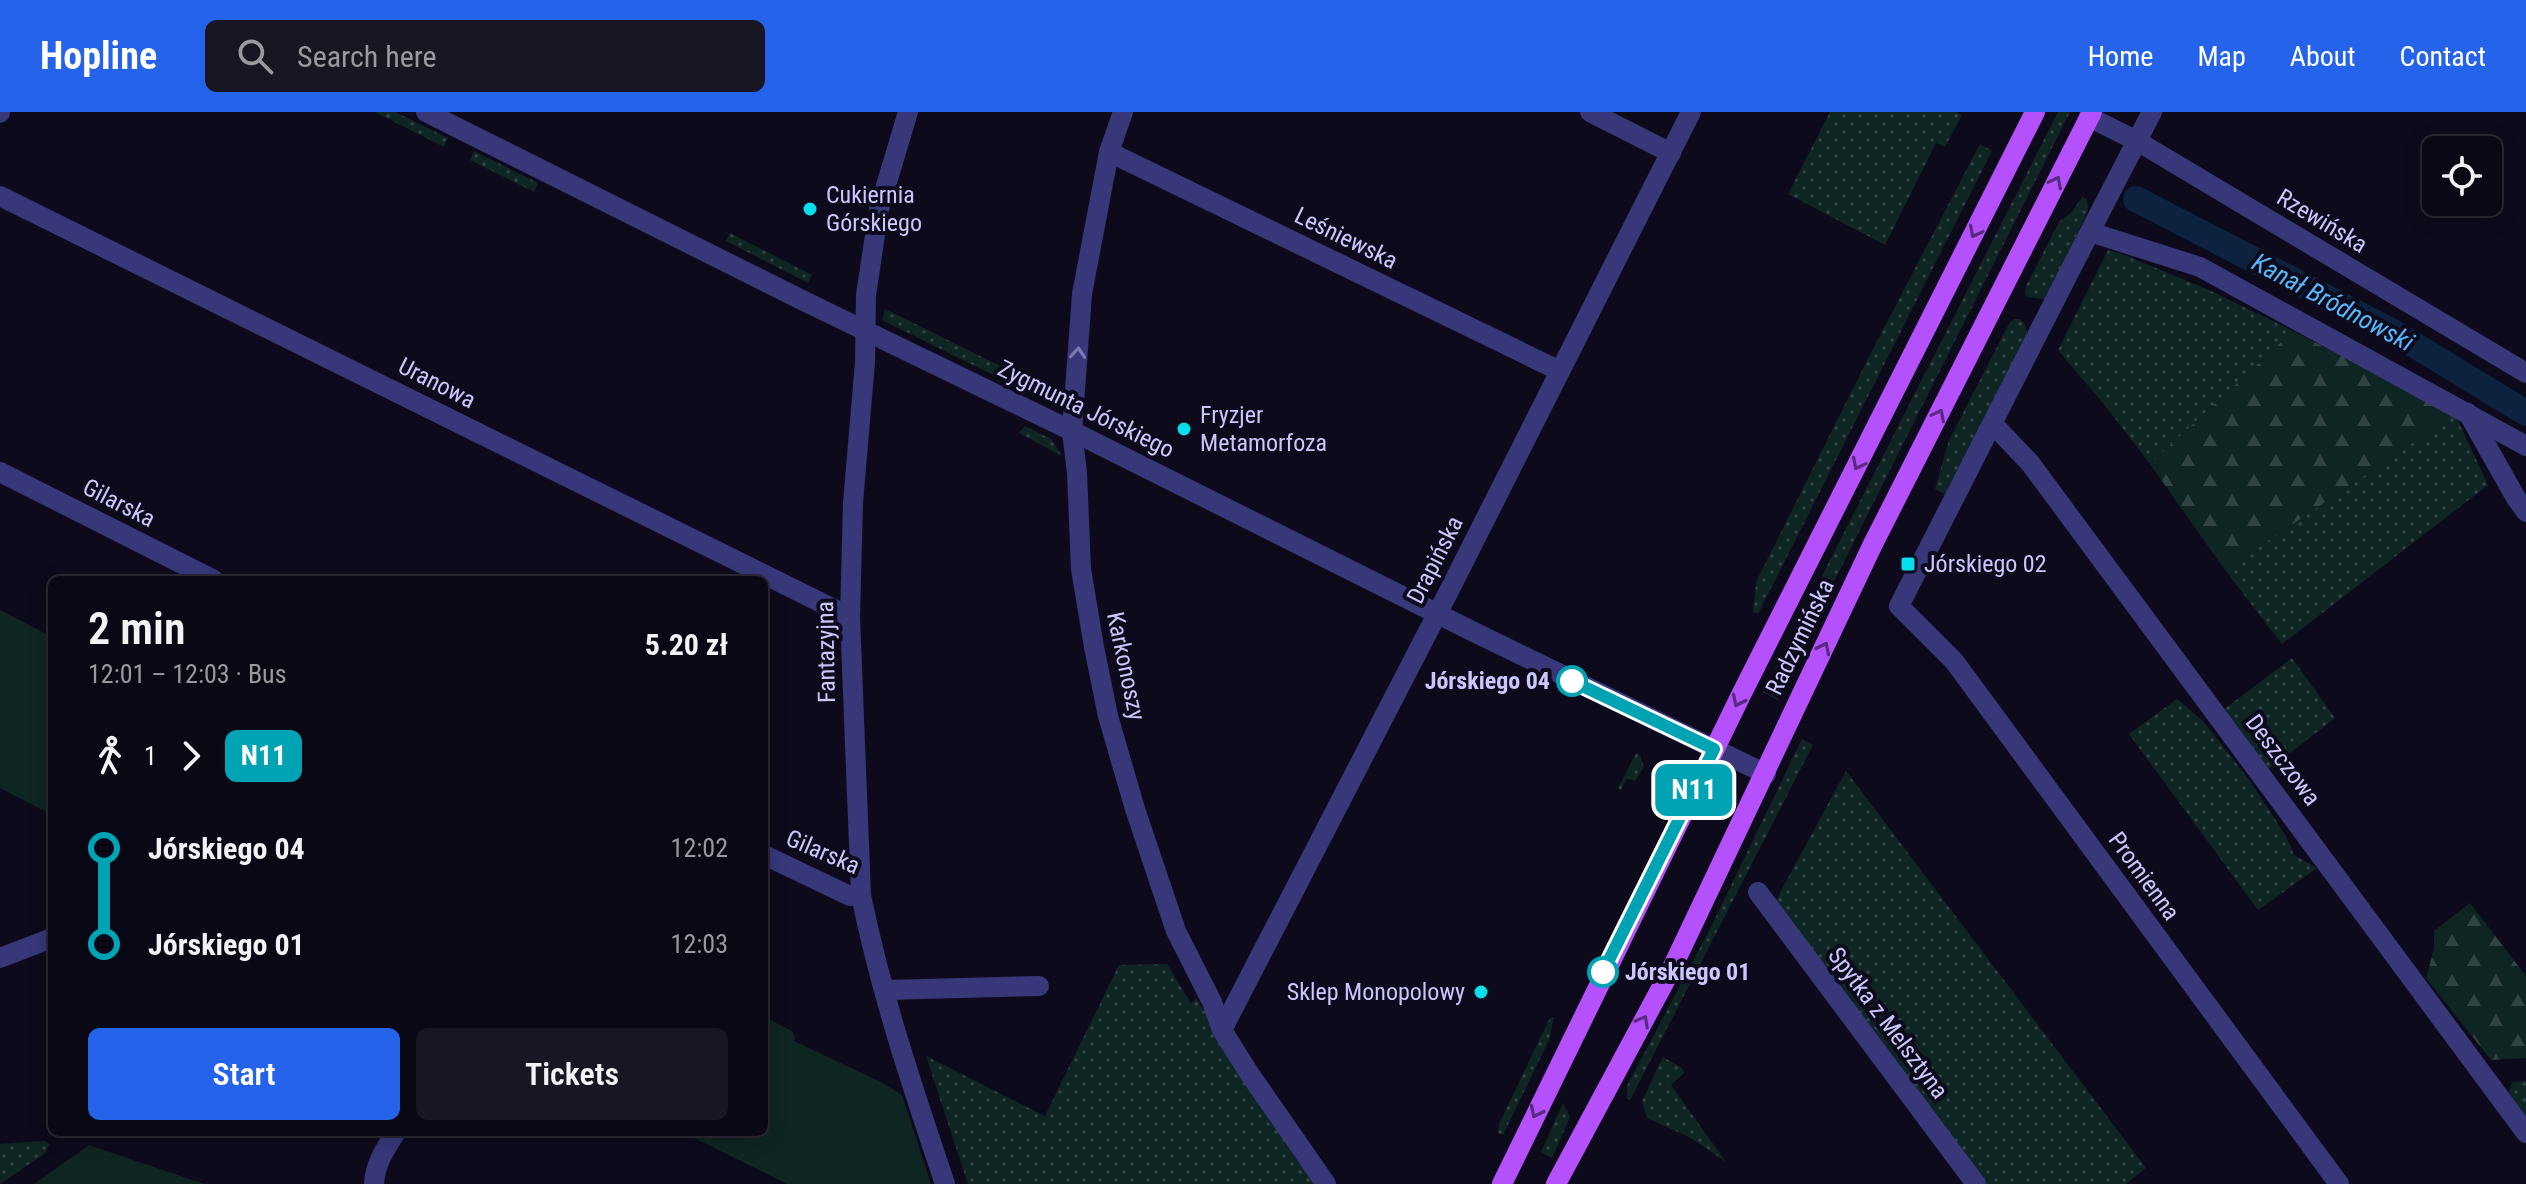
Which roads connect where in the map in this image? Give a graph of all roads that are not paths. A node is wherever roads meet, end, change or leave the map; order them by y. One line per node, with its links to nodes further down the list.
1 (426, 112): 14 (street, Zygmunta Jórskiego)
2 (908, 112): 14 (street, Fantazyjna)
3 (1123, 112): 10 (street, Karkonoszy)
4 (1590, 112): 11 (street)
5 (1691, 112): 11 (street, Drapińska)
6 (2035, 112): 28 (main road, Radzymińska, one-way to 28)
7 (2152, 112): 9 (street)
8 (2090, 114): 9 (street, Rzewińska); 29 (main road, Radzymińska, one-way to 8)
9 (2137, 141): 13 (street); 16 (street, Rzewińska)
10 (1109, 152): 15 (street, Leśniewska); 19 (street, Karkonoszy, one-way to 10)
11 (1671, 153): 15 (street, Drapińska)
12 (0, 196): 24 (street, Uranowa)
13 (2090, 232): 17 (street); 18 (street)
14 (866, 329): 19 (street, Zygmunta Jórskiego); 27 (street, Fantazyjna)
15 (1560, 371): 26 (street, Drapińska)
16 (2526, 373)
17 (2468, 413): 20 (street); 22 (street)
18 (1993, 424): 38 (street, Deszczowa); 46 (street, Promienna)
19 (1072, 431): 26 (street, Zygmunta Jórskiego); 37 (street, Karkonoszy)
20 (2526, 446)
21 (0, 472): 23 (street, Gilarska)
22 (2526, 512)
23 (206, 576)
24 (767, 576)
25 (768, 576): 27 (street, Uranowa)
26 (1436, 613): 28 (street, Zygmunta Jórskiego); 37 (street, Drapińska)
27 (850, 617): 32 (street, Fantazyjna)
28 (1714, 749): 29 (street, Zygmunta Jórskiego); 43 (main road, Radzymińska, one-way to 43)
29 (1766, 774): 44 (main road, Radzymińska, one-way to 29)
30 (768, 857): 32 (street, Gilarska)
31 (1758, 892): 45 (street, Spytka z Melsztyna)
32 (861, 895): 36 (street, Fantazyjna)
33 (48, 940): 34 (street)
34 (0, 958)
35 (1039, 986): 36 (street)
36 (885, 990): 41 (street, Fantazyjna)
37 (1222, 1030): 42 (street, Karkonoszy)
38 (2526, 1133)
39 (394, 1136): 40 (street)
40 (374, 1184)
41 (945, 1184)
42 (1326, 1184)
43 (1502, 1184)
44 (1556, 1184)
45 (1976, 1184)
46 (2339, 1184)

